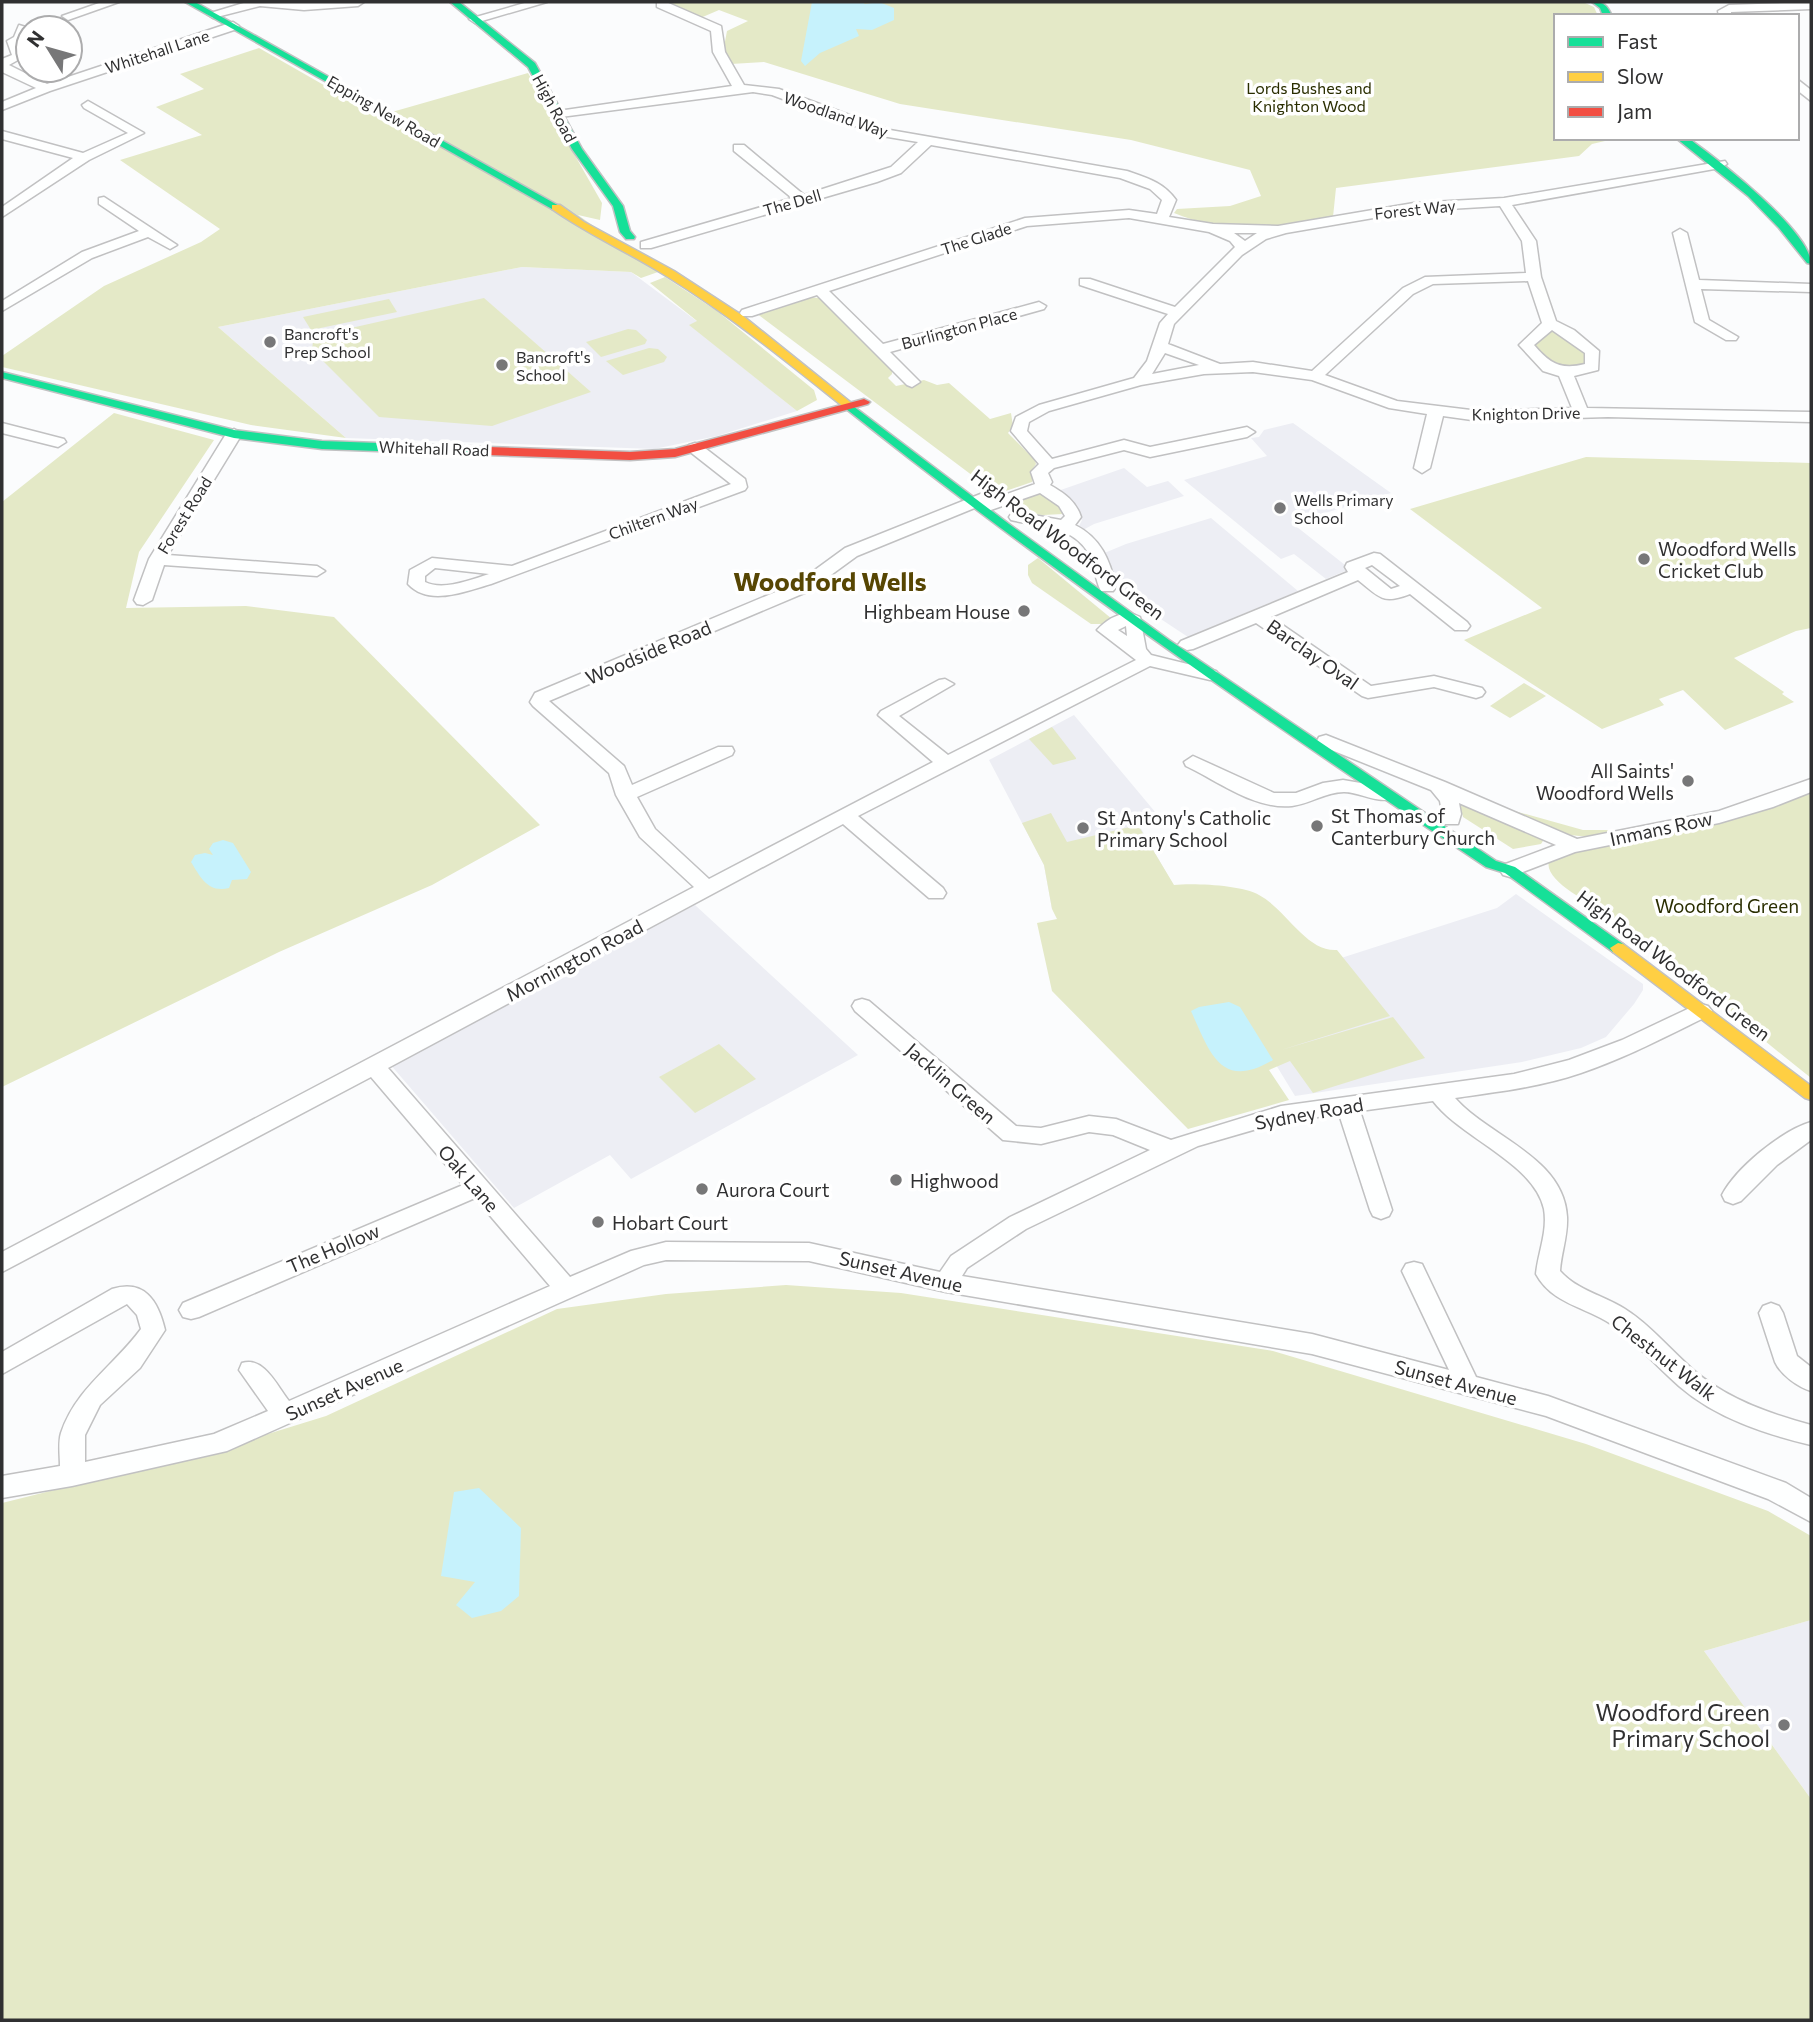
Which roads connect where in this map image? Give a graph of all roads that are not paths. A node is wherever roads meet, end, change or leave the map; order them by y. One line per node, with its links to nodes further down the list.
1 (113, 2): 10 (street)
2 (189, 2): 11 (main road, Epping New Road)
3 (260, 2): 7 (street); 11 (street)
4 (358, 2): 7 (street)
5 (454, 2): 14 (main road, High Road)
6 (541, 2): 14 (street)
7 (274, 4): 13 (street)
8 (661, 4): 18 (street)
9 (1811, 5): 12 (street)
10 (74, 14)
11 (213, 14): 15 (main road, Epping New Road)
12 (1725, 14)
13 (283, 17)
14 (475, 19): 21 (main road, High Road)
15 (233, 26): 17 (street, Whitehall Lane); 37 (main road, Epping New Road)
16 (2, 65): 17 (street)
17 (46, 88): 20 (street, Whitehall Lane)
18 (739, 88): 21 (street, Woodland Way); 24 (street, Woodland Way)
19 (88, 105): 26 (street)
20 (2, 107)
21 (558, 116): 28 (main road, High Road)
22 (2, 135): 26 (street)
23 (1684, 140): 27 (main road)
24 (927, 141): 29 (street, The Dell); 33 (street, Woodland Way)
25 (739, 148): 29 (street)
26 (84, 157): 32 (street)
27 (1720, 164): 31 (street, Forest Way); 43 (main road)
28 (612, 199): 37 (main road); 39 (main road, High Road)
29 (802, 200): 41 (street, The Dell)
30 (104, 201): 36 (street)
31 (1504, 202): 35 (street, Forest Way); 44 (street)
32 (2, 213)
33 (1162, 218): 34 (street, The Glade); 47 (street, The Glade)
34 (1213, 228): 35 (street, The Glade); 42 (street, The Glade)
35 (1283, 229): 42 (street, Forest Way)
36 (148, 232): 40 (street); 50 (street)
37 (608, 233): 39 (main road, Epping New Road); 64 (main road, High Road Woodford Green)
38 (1680, 233): 46 (street)
39 (629, 237): 41 (main road, High Road Woodford Green)
40 (170, 245)
41 (646, 245): 52 (main road, High Road Woodford Green)
42 (1243, 247): 51 (street, Forest Way)
43 (1811, 261)
44 (1534, 277): 53 (street); 60 (street)
45 (1085, 282): 51 (street)
46 (1692, 285): 48 (street); 54 (street)
47 (819, 289): 52 (street, The Glade); 56 (street, Burlington Place)
48 (1811, 289)
49 (1039, 306): 56 (street, Burlington Place)
50 (2, 307)
51 (1176, 312): 55 (street, Forest Way)
52 (747, 313): 63 (main road, High Road Woodford Green)
53 (1550, 324): 58 (street); 58 (street)
54 (1731, 338)
55 (1160, 346): 57 (street); 61 (street, Forest Way)
56 (878, 350): 62 (street, Burlington Place)
57 (1220, 369): 60 (street, Knighton Drive); 61 (street, Knighton Drive)
58 (1566, 374): 66 (street)
59 (2, 375): 70 (main road, Whitehall Road)
60 (1315, 376): 65 (street, Knighton Drive)
61 (1139, 381): 73 (street, Knighton Drive)
62 (912, 382)
63 (867, 401): 64 (main road, Whitehall Road); 76 (main road, High Road Woodford Green)
64 (850, 406): 72 (main road, Whitehall Road); 76 (main road, High Road Woodford Green)
65 (1436, 411): 66 (street, Knighton Drive); 74 (street)
66 (1581, 412): 67 (street, Knighton Drive)
67 (1811, 417)
68 (2, 428): 71 (street)
69 (1247, 432): 73 (street)
70 (234, 434): 72 (main road, Whitehall Road); 79 (street, Forest Road)
71 (58, 442)
72 (695, 448): 81 (street, Chiltern Way)
73 (1048, 465): 75 (street)
74 (1422, 468)
75 (1041, 487): 76 (street); 78 (street)
76 (987, 501): 77 (main road, High Road Woodford Green); 85 (main road, High Road Woodford Green); 99 (street, Woodside Road)
77 (1017, 517): 78 (street); 82 (main road, High Road Woodford Green)
78 (1066, 525): 82 (street)
79 (157, 559): 80 (street); 83 (street, Forest Road)
80 (317, 570)
81 (512, 571)
82 (1107, 587): 87 (main road, High Road Woodford Green)
83 (143, 600)
84 (1258, 617): 86 (street, Barclay Oval); 87 (street, Barclay Oval); 91 (street, Barclay Oval)
85 (1131, 619): 88 (street); 88 (street); 89 (main road, High Road Woodford Green)
86 (1461, 626)
87 (1187, 645): 92 (main road, High Road Woodford Green)
88 (1141, 654): 89 (street); 95 (street, Mornington Road)
89 (1210, 675): 92 (main road, High Road Woodford Green)
90 (945, 684): 95 (street)
91 (1476, 692)
92 (1327, 748): 97 (street); 98 (street); 100 (main road, High Road Woodford Green); 102 (main road, High Road Woodford Green)
93 (725, 751): 99 (street)
94 (1193, 762): 98 (street)
95 (946, 763): 101 (street, Mornington Road)
96 (1811, 785): 103 (street, Inmans Row)
97 (1438, 786): 102 (street); 103 (street)
98 (1330, 787): 100 (street)
99 (626, 795): 105 (street, Woodside Road)
100 (1395, 801): 104 (main road, High Road Woodford Green)
101 (845, 815): 105 (street, Mornington Road); 106 (street)
102 (1451, 820): 104 (main road, High Road Woodford Green)
103 (1578, 847): 104 (street, Inmans Row)
104 (1510, 870): 108 (main road, High Road Woodford Green)
105 (708, 889): 109 (street, Mornington Road)
106 (936, 893)
107 (862, 1006): 114 (street, Jacklin Green)
108 (1701, 1011): 110 (street, Sydney Road); 111 (main road, High Road Woodford Green)
109 (374, 1066): 115 (street, Oak Lane); 118 (street, Mornington Road)
110 (1438, 1092): 112 (street, Sydney Road); 129 (street, Chestnut Walk)
111 (1811, 1094)
112 (1347, 1106): 114 (street, Sydney Road); 117 (street)
113 (1811, 1130): 116 (street)
114 (1170, 1149): 120 (street, Sydney Road)
115 (477, 1188): 121 (street, Oak Lane); 122 (street, The Hollow)
116 (1733, 1195)
117 (1381, 1210)
118 (2, 1263)
119 (1414, 1271): 127 (street)
120 (946, 1283): 121 (street, Sunset Avenue); 127 (street, Sunset Avenue)
121 (565, 1289): 128 (street, Sunset Avenue)
122 (191, 1310)
123 (1771, 1313): 126 (street)
124 (2, 1364): 130 (street)
125 (251, 1370): 128 (street)
126 (1811, 1381)
127 (1468, 1385): 132 (street, Sunset Avenue)
128 (285, 1415): 130 (street, Sunset Avenue)
129 (1811, 1435)
130 (72, 1475): 131 (street, Sunset Avenue)
131 (2, 1487)
132 (1811, 1511)

